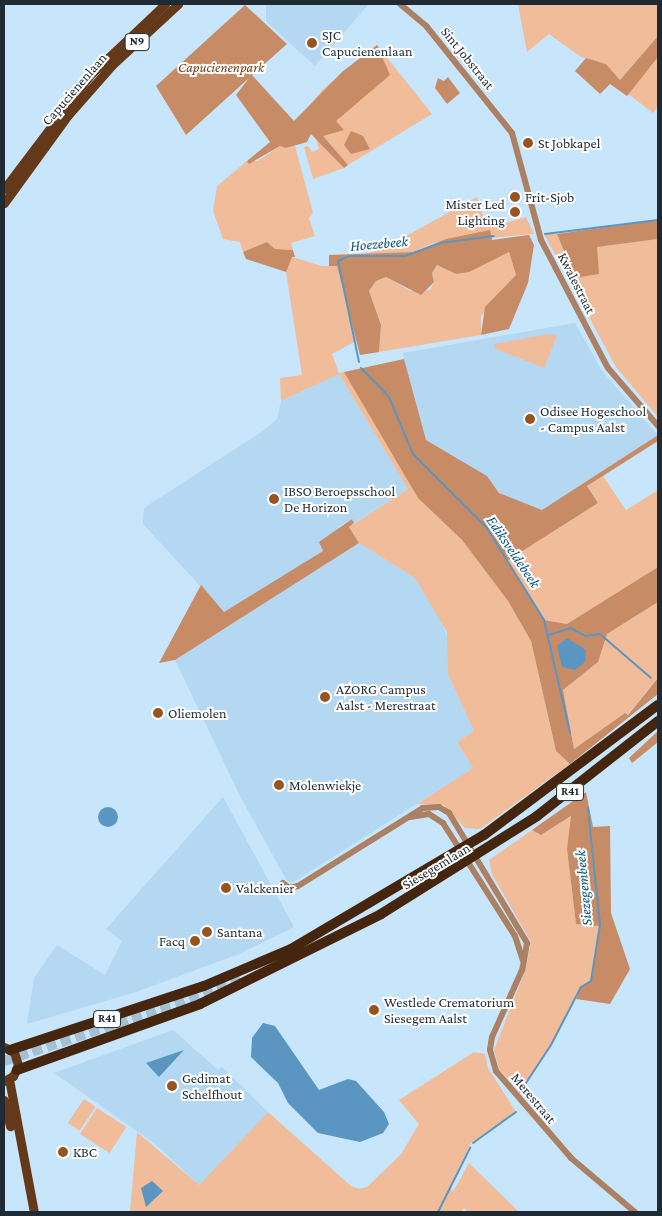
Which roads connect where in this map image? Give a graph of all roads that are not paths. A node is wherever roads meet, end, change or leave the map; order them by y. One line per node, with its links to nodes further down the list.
1 (165, 4): 5 (main road, Capucienenlaan / N9)
2 (178, 4): 6 (main road, Capucienenlaan / N9)
3 (400, 4): 4 (street, Sint Jobstraat)
4 (512, 132): 7 (street, Kwalestraat)
5 (4, 189)
6 (4, 203)
7 (658, 426)
8 (658, 705): 11 (highway, Siesegemlaan / R41)
9 (658, 720): 13 (highway, Siesegemlaan / R41)
10 (404, 819): 11 (street, Merestraat); 12 (street, Merestraat); 15 (street, Merestraat)
11 (469, 843): 12 (highway, Siesegemlaan / R41); 13 (street, Merestraat)
12 (459, 850): 14 (street, Merestraat); 17 (highway, Siesegemlaan / R41)
13 (477, 857): 14 (highway, Siesegemlaan / R41); 16 (street, Merestraat)
14 (468, 863): 16 (street, Merestraat); 18 (highway, Siesegemlaan / R41)
15 (283, 883)
16 (522, 970): 23 (street, Merestraat)
17 (7, 1048): 18 (main road)
18 (17, 1070): 19 (main road)
19 (7, 1080): 21 (main road)
20 (4, 1100): 21 (main road)
21 (25, 1174): 22 (main road)
22 (34, 1212)
23 (635, 1212)

